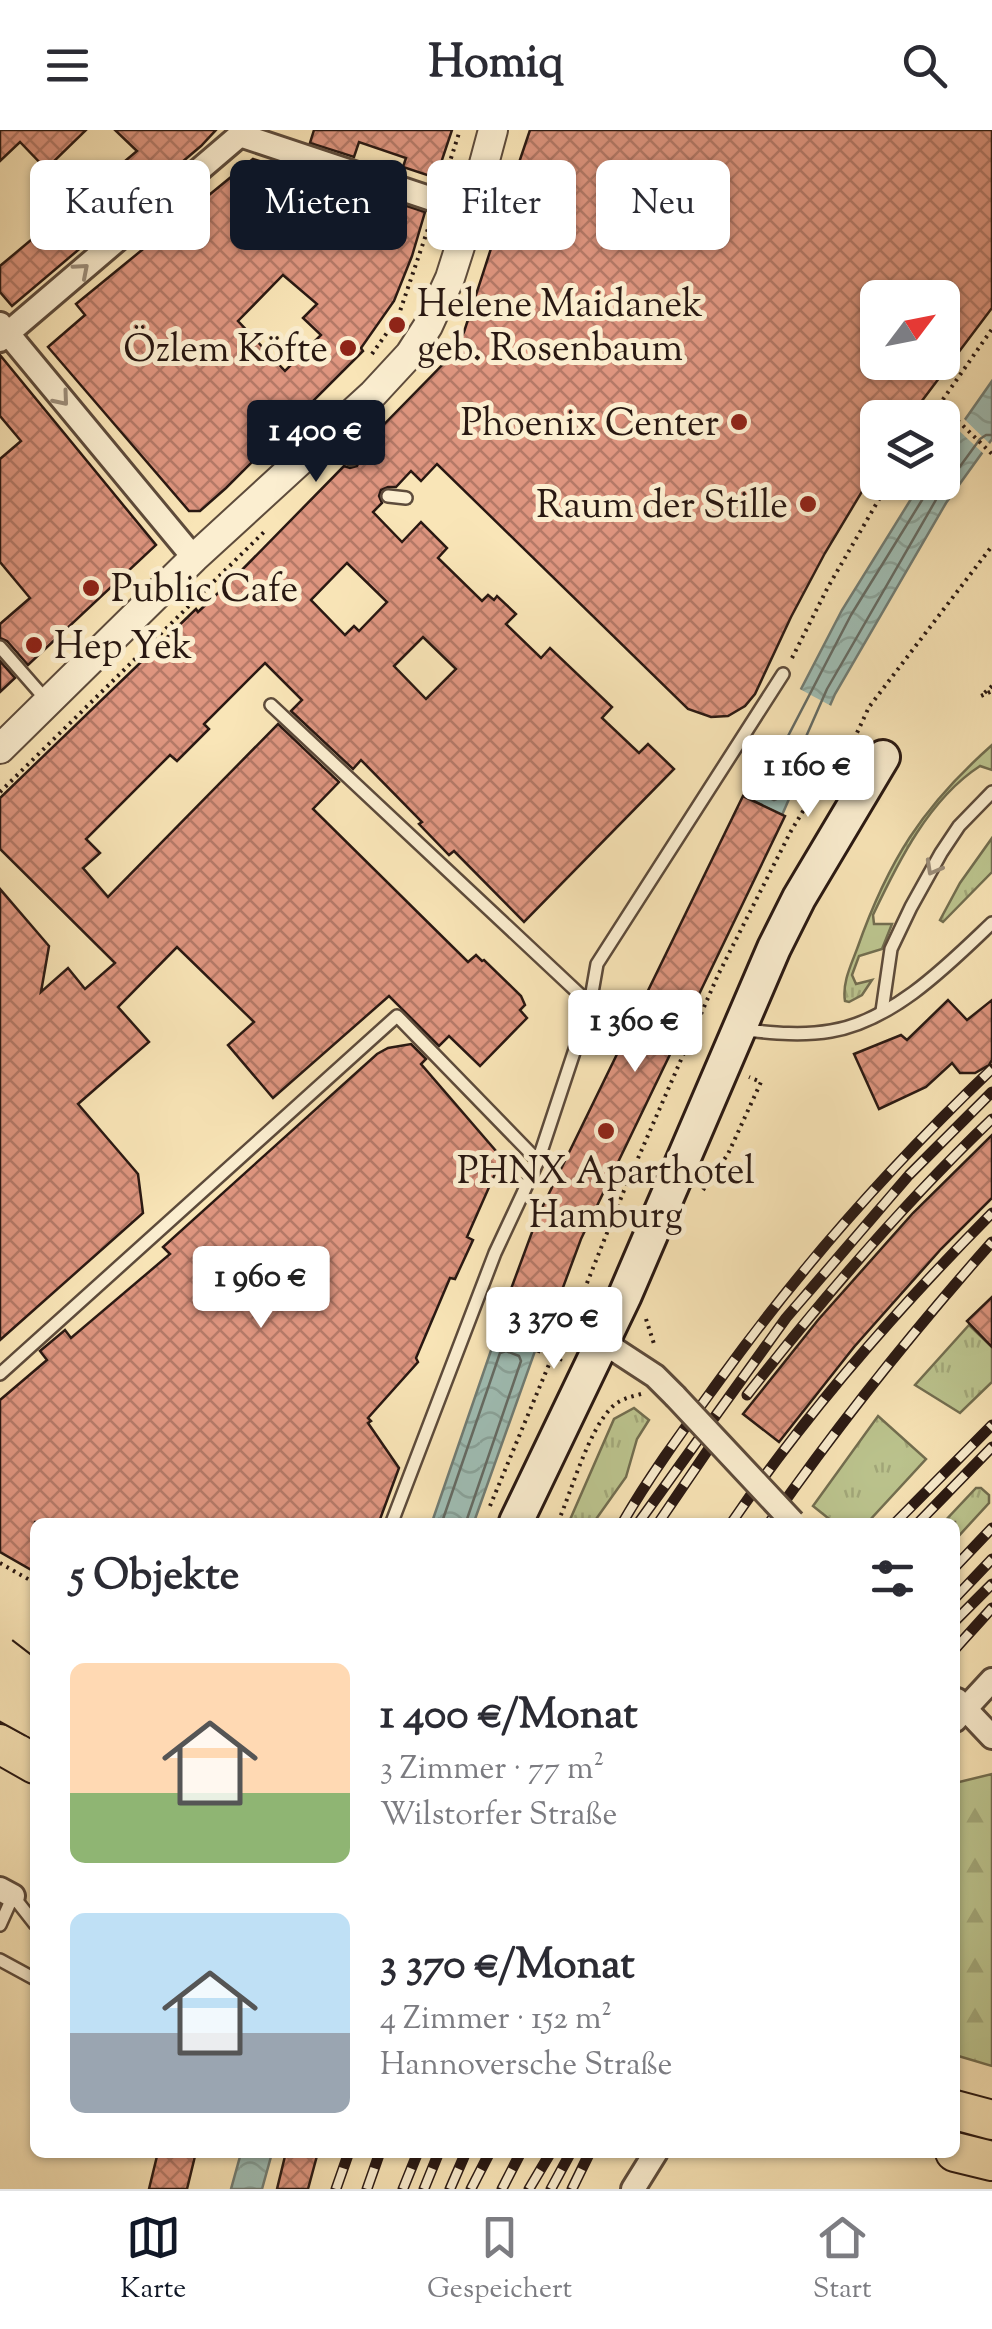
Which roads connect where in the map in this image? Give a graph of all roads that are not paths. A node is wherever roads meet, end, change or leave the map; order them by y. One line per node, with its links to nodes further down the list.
1 (493, 130): 3 (street)
2 (241, 132): 4 (street); 6 (street, one-way to 2)
3 (485, 160)
4 (427, 197)
5 (459, 250): 7 (street)
6 (3, 333): 11 (street, one-way to 11)
7 (326, 438): 8 (lane); 11 (street)
8 (351, 459)
9 (388, 496): 10 (lane)
10 (406, 498)
11 (194, 558): 14 (street)
12 (0, 647): 14 (lane)
13 (784, 674): 20 (lane)
14 (48, 702): 16 (street)
15 (271, 704): 20 (lane)
16 (0, 750)
17 (883, 757): 22 (main road)
18 (992, 792): 21 (lane, one-way to 21)
19 (992, 923): 21 (lane)
20 (590, 1004): 23 (lane)
21 (882, 1011): 22 (lane)
22 (740, 1029): 24 (main road)
23 (538, 1161): 25 (lane); 26 (lane)
24 (603, 1342): 27 (main road); 28 (street, bridge)
25 (0, 1374)
26 (394, 1518)
27 (502, 1518)
28 (789, 1518)
29 (0, 1656): 33 (highway, bridge)
30 (0, 1665): 31 (main road)
31 (30, 1668)
32 (992, 1680): 37 (street)
33 (30, 1681)
34 (30, 1685): 35 (main road)
35 (0, 1687)
36 (0, 1699): 39 (highway, bridge)
37 (960, 1708)
38 (960, 1710): 40 (street)
39 (30, 1715)
40 (992, 1737)
41 (0, 1744): 42 (highway)
42 (30, 1761)
43 (0, 1770): 44 (highway)
44 (30, 1782)
45 (7, 1892): 46 (lane); 47 (lane)
46 (30, 1918)
47 (0, 1925)
48 (0, 1960): 49 (lane)
49 (30, 1976)
50 (960, 2111): 51 (highway)
51 (992, 2120)
52 (960, 2153): 54 (highway)
53 (652, 2158): 55 (street)
54 (992, 2161)
55 (632, 2189)

